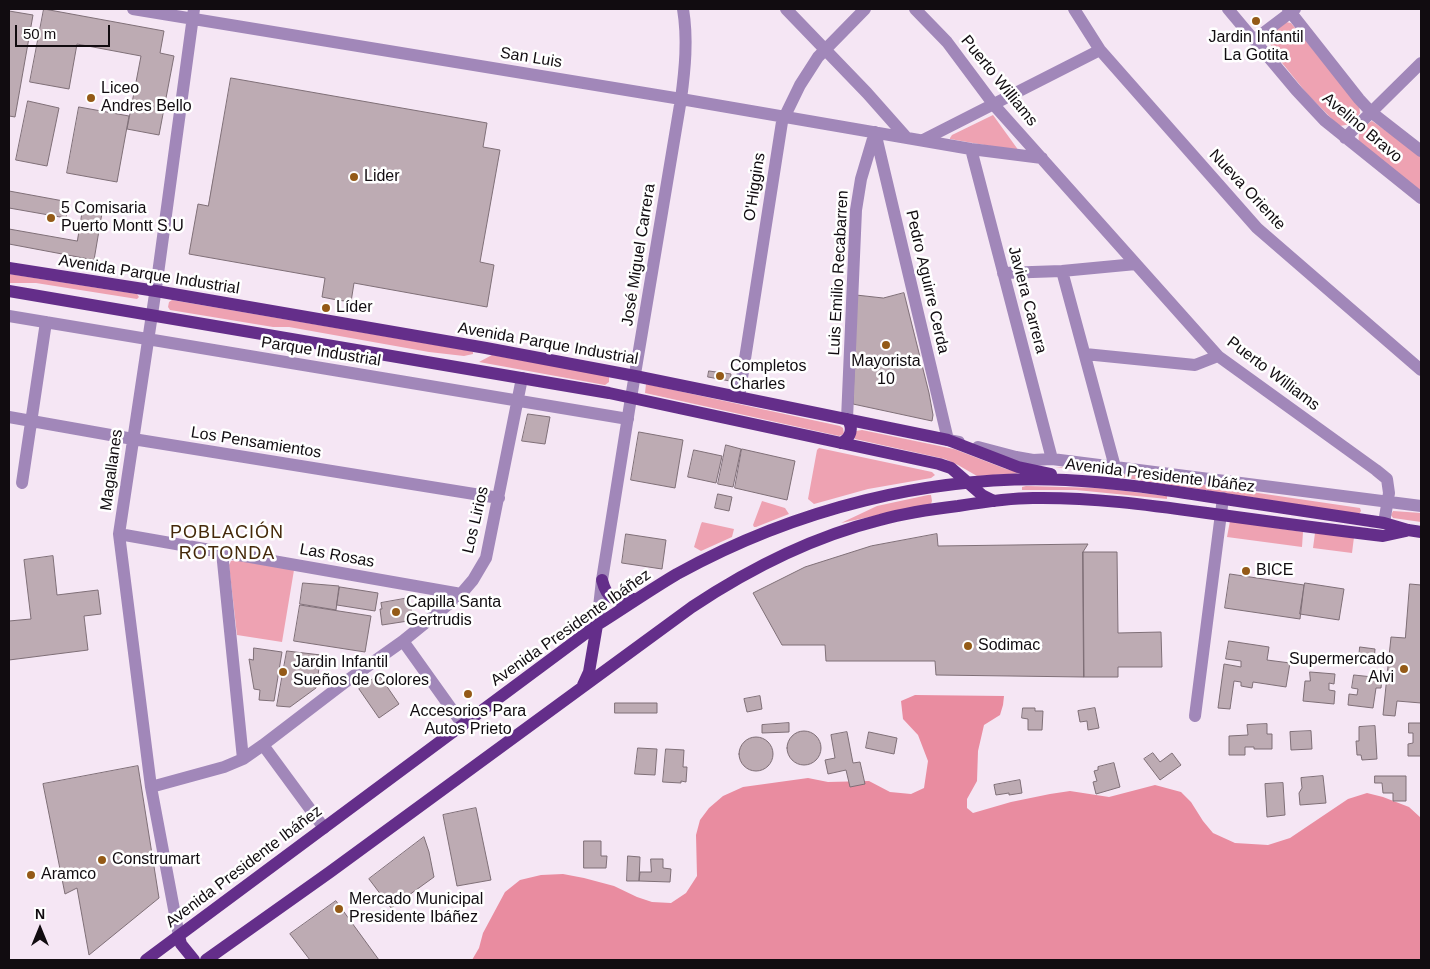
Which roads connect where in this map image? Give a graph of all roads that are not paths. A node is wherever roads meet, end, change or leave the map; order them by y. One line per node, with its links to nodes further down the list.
1 (133, 9): 9 (street, San Luis)
2 (683, 9): 14 (street, José Miguel Carrera)
3 (786, 9): 11 (street)
4 (865, 9): 11 (street, O'Higgins)
5 (914, 9): 15 (street, Puerto Williams)
6 (1074, 9): 12 (street, Nueva Oriente)
7 (1228, 9): 10 (street, Avelino Bravo)
8 (1291, 10): 10 (street); 16 (street, Avelino Bravo)
9 (193, 14): 14 (street, San Luis); 31 (street, Magallanes)
10 (1254, 40): 20 (street, Avelino Bravo)
11 (825, 48): 17 (street, O'Higgins); 19 (street)
12 (1100, 50): 15 (street); 38 (street, Nueva Oriente)
13 (1421, 63): 16 (street)
14 (681, 99): 17 (street, San Luis); 39 (street, José Miguel Carrera)
15 (994, 105): 21 (street); 24 (street, Puerto Williams)
16 (1371, 112): 20 (street); 23 (street, Avelino Bravo)
17 (785, 116): 18 (street, San Luis); 41 (street, O'Higgins)
18 (875, 132): 19 (street, San Luis); 46 (street, Luis Emilio Recabarren); 49 (street, Pedro Aguirre Cerda)
19 (906, 137): 21 (street, San Luis)
20 (1345, 138): 25 (street, Avelino Bravo)
21 (923, 140): 22 (street, San Luis)
22 (971, 149): 24 (street, San Luis); 29 (street, Javiera Carrera)
23 (1421, 151)
24 (1042, 158): 26 (street, Puerto Williams)
25 (1421, 198)
26 (1136, 264): 28 (street); 37 (street, Puerto Williams)
27 (9, 268): 31 (main road, Avenida Parque Industrial)
28 (1062, 271): 29 (street); 36 (street)
29 (1003, 273): 51 (street, Javiera Carrera)
30 (9, 291): 32 (main road)
31 (156, 292): 32 (street, Magallanes); 39 (main road, Avenida Parque Industrial)
32 (152, 314): 35 (street, Magallanes); 40 (main road)
33 (9, 316): 34 (street, Parque Industrial)
34 (46, 322): 35 (street, Parque Industrial); 47 (street)
35 (148, 339): 43 (street, Parque Industrial); 48 (street, Magallanes)
36 (1085, 354): 37 (street); 52 (street)
37 (1218, 356): 59 (street, Puerto Williams)
38 (1421, 370)
39 (635, 376): 41 (main road, Avenida Parque Industrial); 42 (street, José Miguel Carrera)
40 (522, 378): 42 (main road); 43 (street, Los Lirios)
41 (739, 397): 46 (main road, Avenida Parque Industrial)
42 (631, 398): 45 (street, José Miguel Carrera); 50 (main road)
43 (518, 401): 45 (street, Parque Industrial); 56 (street, Los Lirios)
44 (9, 417): 47 (street, Los Pensamientos)
45 (628, 419): 66 (street, José Miguel Carrera)
46 (847, 419): 49 (main road, Avenida Parque Industrial); 50 (main road)
47 (31, 421): 48 (street, Los Pensamientos); 54 (street)
48 (133, 439): 56 (street, Los Pensamientos); 64 (street, Magallanes)
49 (948, 440): 51 (street, Avenida Presidente Ibáñez); 53 (main road, Avenida Parque Industrial)
50 (841, 443): 55 (main road)
51 (1052, 459): 52 (street, Avenida Presidente Ibáñez)
52 (1115, 466): 59 (street, Avenida Presidente Ibáñez)
53 (1075, 480): 55 (main road, Avenida Presidente Ibáñez); 57 (main road, Avenida Presidente Ibáñez)
54 (22, 483)
55 (968, 484): 58 (main road); 68 (main road, Avenida Presidente Ibáñez)
56 (499, 498): 67 (street, Los Lirios)
57 (1222, 498): 61 (street); 62 (main road, Avenida Presidente Ibáñez)
58 (994, 501): 61 (main road, Avenida Presidente Ibáñez); 71 (main road, Avenida Presidente Ibáñez)
59 (1387, 502): 60 (street, Avenida Presidente Ibáñez); 62 (street, Puerto Williams)
60 (1421, 506)
61 (1220, 515): 63 (main road, Avenida Presidente Ibáñez); 72 (street)
62 (1384, 523): 63 (main road, Avenida Presidente Ibáñez)
63 (1415, 531)
64 (119, 534): 65 (street, Las Rosas); 76 (street, Magallanes)
65 (222, 552): 67 (street, Las Rosas); 75 (street)
66 (602, 580): 68 (main road); 69 (street, José Miguel Carrera)
67 (461, 594): 70 (street, Los Lirios)
68 (636, 599): 69 (main road, Avenida Presidente Ibáñez)
69 (598, 625): 71 (main road); 73 (main road, Avenida Presidente Ibáñez)
70 (404, 641): 73 (street); 74 (street, Los Lirios)
71 (582, 688): 81 (main road, Avenida Presidente Ibáñez)
72 (1195, 716)
73 (463, 725): 77 (main road, Avenida Presidente Ibáñez)
74 (263, 745): 75 (street, Los Lirios); 77 (street)
75 (243, 758): 76 (street, Los Lirios)
76 (151, 788): 78 (street, Magallanes)
77 (324, 828): 78 (main road, Avenida Presidente Ibáñez)
78 (179, 936): 79 (main road, Avenida Presidente Ibáñez); 80 (main road)
79 (146, 960)
80 (194, 960)
81 (206, 960)

